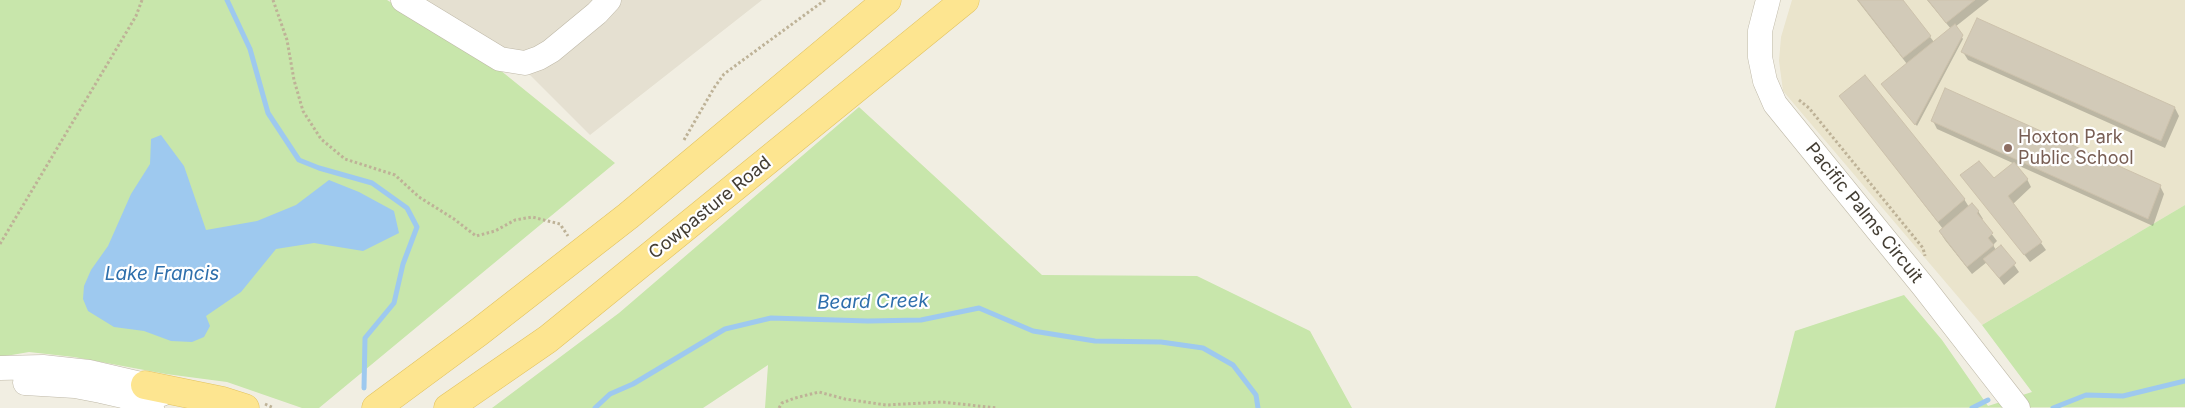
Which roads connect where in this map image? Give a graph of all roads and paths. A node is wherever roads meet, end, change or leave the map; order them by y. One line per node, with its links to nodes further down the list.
1 (142, 0): 13 (path)
2 (273, 0): 11 (path)
3 (403, 0): 4 (street)
4 (610, 0)
5 (824, 0): 9 (path)
6 (888, 0): 19 (main road)
7 (965, 0): 20 (main road, Cowpasture Road)
8 (1768, 0): 23 (street, Pacific Palms Circuit)
9 (681, 146)
10 (577, 232): 11 (path)
11 (570, 238): 12 (path)
12 (563, 243)
13 (0, 244)
14 (0, 368): 16 (street)
15 (0, 384): 16 (street)
16 (149, 396): 17 (street); 18 (main road)
17 (189, 408)
18 (245, 408)
19 (376, 408)
20 (448, 408)
21 (779, 408): 22 (path)
22 (997, 408)
23 (2018, 408)

